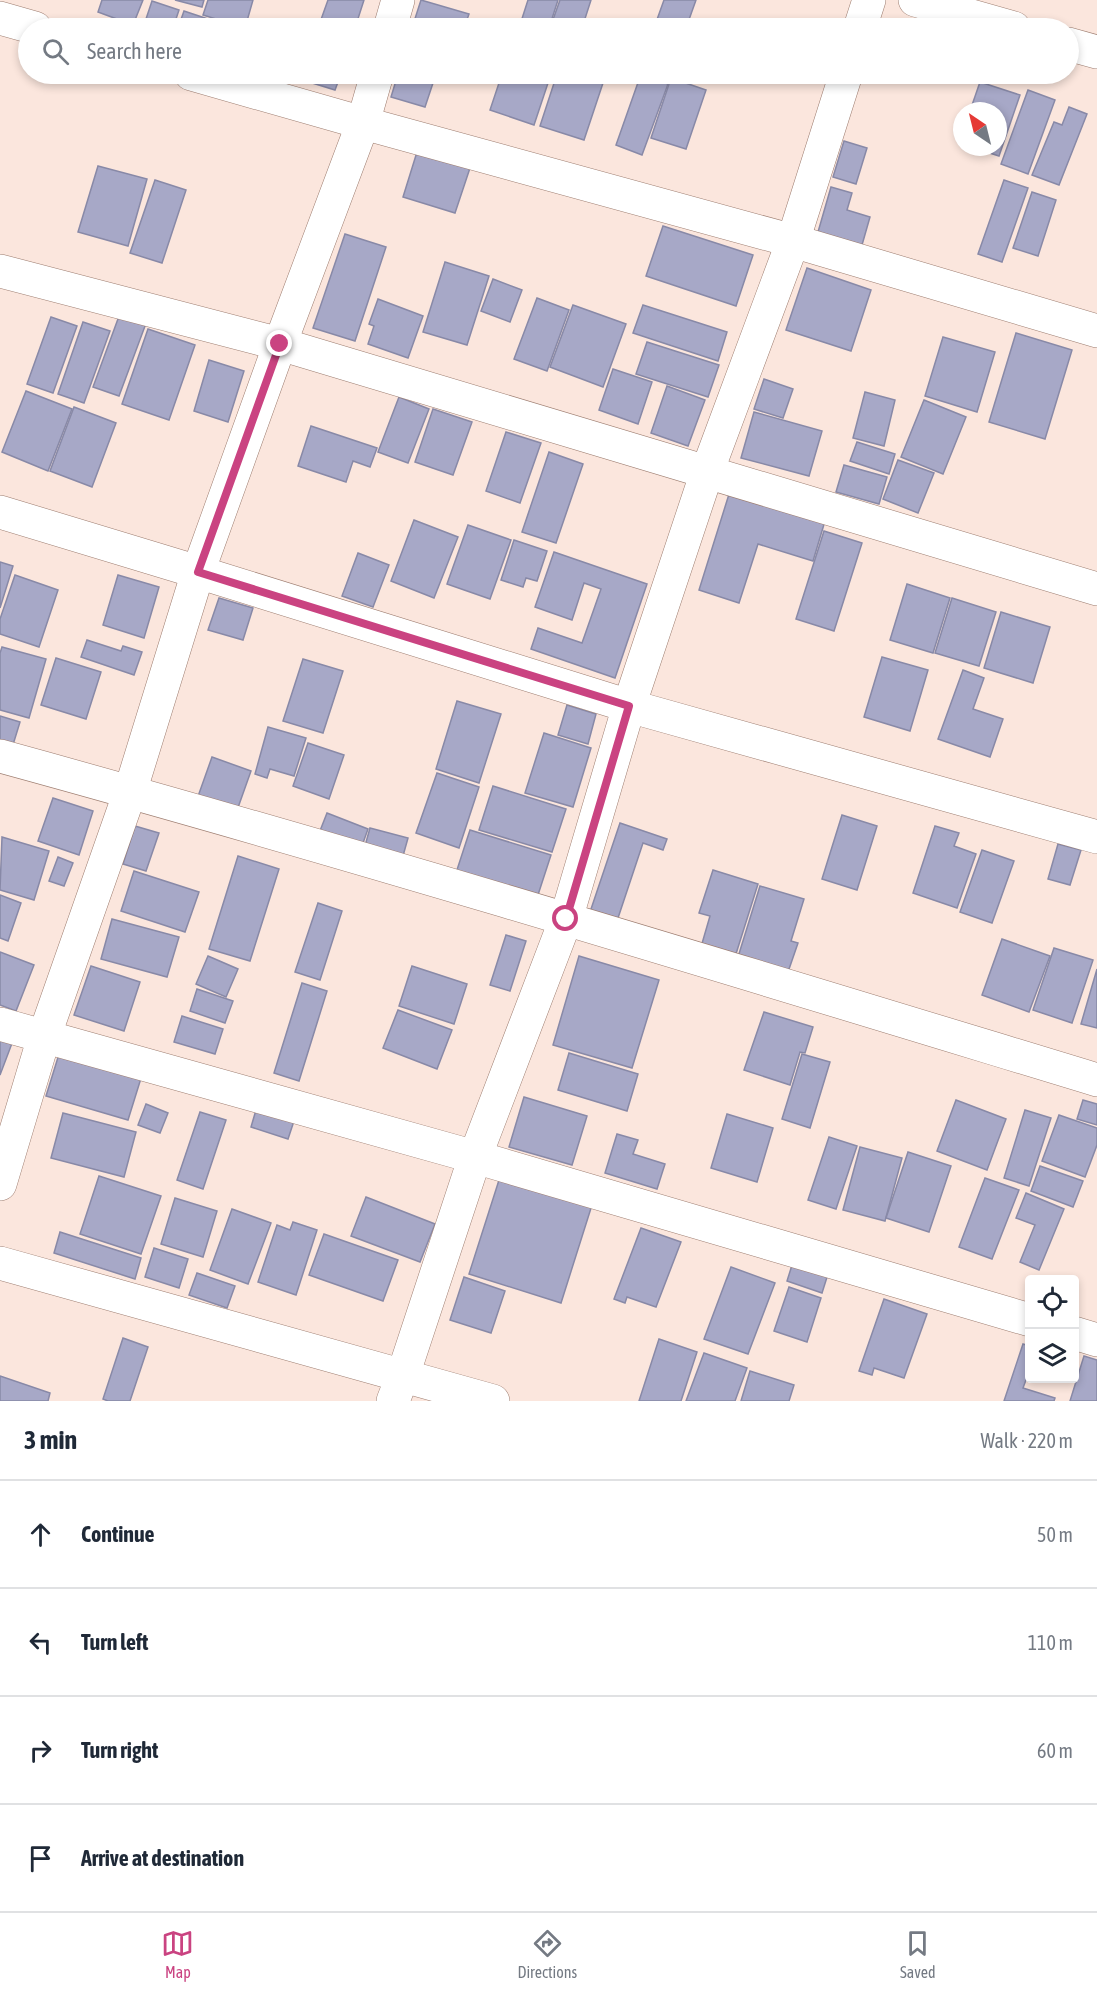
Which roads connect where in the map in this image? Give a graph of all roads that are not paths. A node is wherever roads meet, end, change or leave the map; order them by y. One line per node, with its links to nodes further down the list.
1 (398, 0): 5 (street)
2 (869, 0): 6 (street)
3 (915, 0): 7 (street)
4 (0, 18): 8 (street)
5 (393, 18)
6 (863, 18)
7 (979, 18)
8 (18, 23)
9 (1079, 47): 10 (street)
10 (1097, 52)
11 (226, 84): 14 (street)
12 (374, 84): 14 (street)
13 (843, 84): 15 (street)
14 (363, 123): 15 (street); 18 (street)
15 (793, 241): 17 (street); 19 (street)
16 (0, 271): 18 (street)
17 (1097, 332)
18 (280, 344): 19 (street); 21 (street)
19 (707, 472): 22 (street); 23 (street)
20 (0, 512): 21 (street)
21 (198, 572): 23 (street); 25 (street)
22 (1097, 589)
23 (629, 706): 26 (street); 27 (street)
24 (0, 756): 25 (street)
25 (130, 792): 27 (street); 29 (street)
26 (1097, 837)
27 (566, 919): 30 (street); 31 (street)
28 (0, 1024): 29 (street)
29 (44, 1037): 31 (street); 32 (street)
30 (1097, 1080)
31 (476, 1157): 34 (street); 37 (street)
32 (0, 1184)
33 (0, 1263): 37 (street)
34 (1025, 1319)
35 (1079, 1335): 36 (street)
36 (1097, 1340)
37 (398, 1388): 38 (street)
38 (493, 1401)

